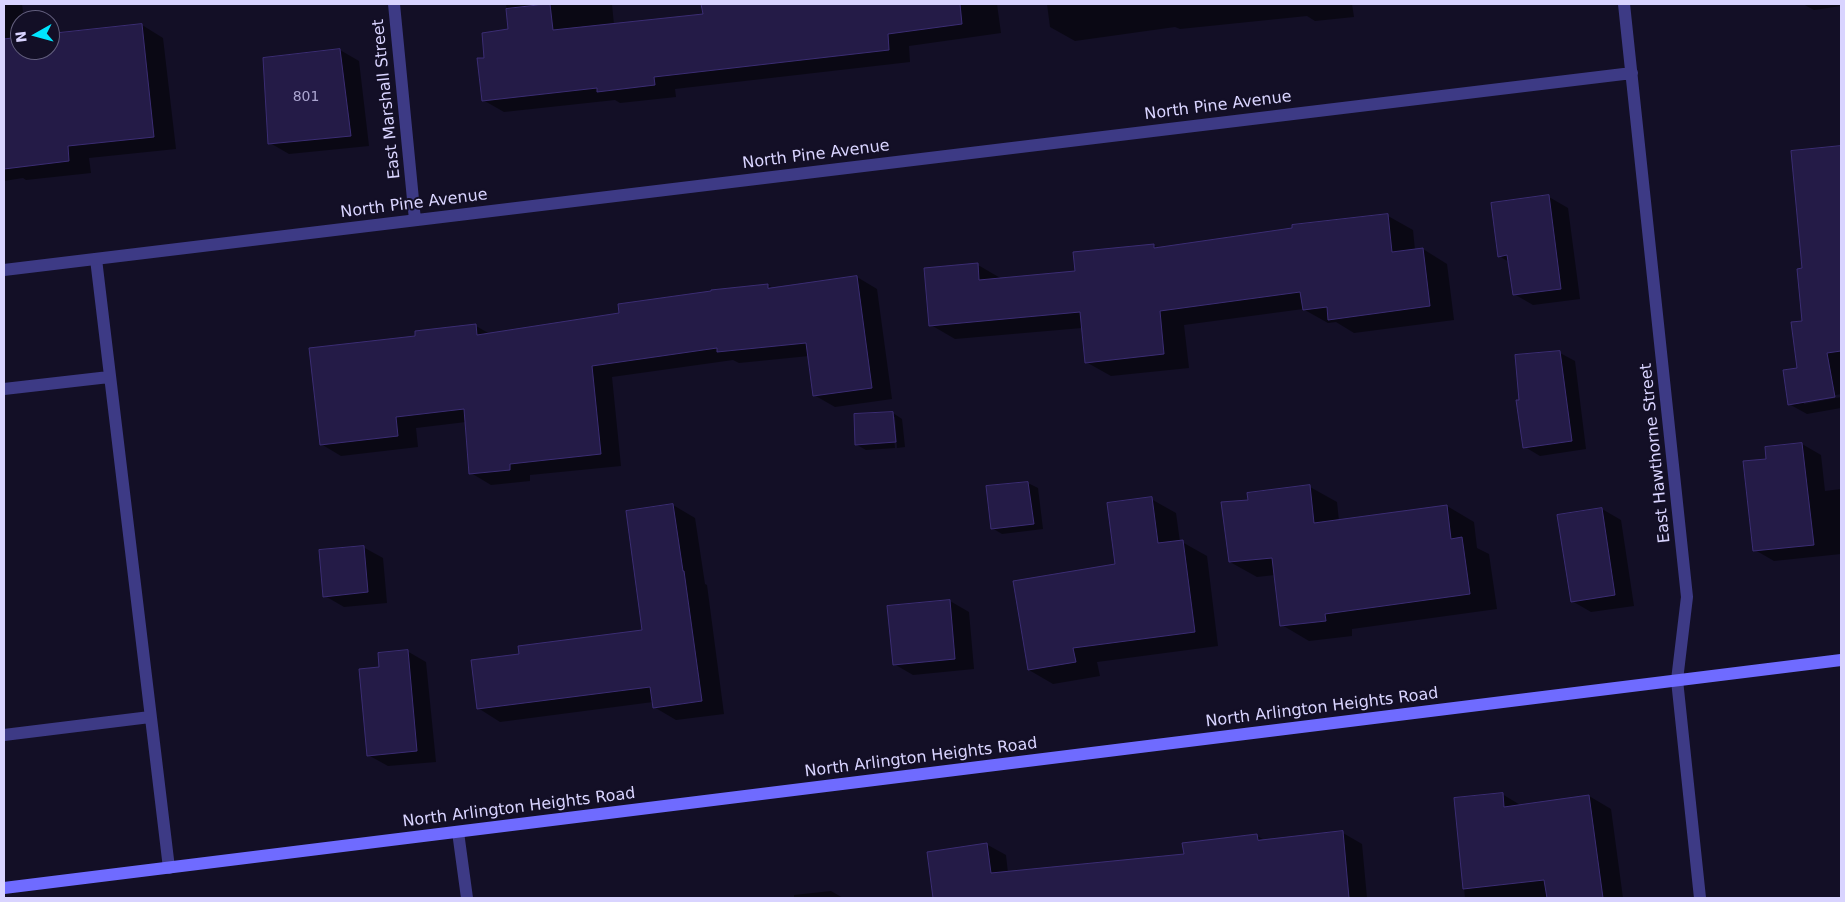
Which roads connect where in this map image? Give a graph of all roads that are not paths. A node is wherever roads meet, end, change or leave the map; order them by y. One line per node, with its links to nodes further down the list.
1 (394, 4): 4 (street, East Marshall Street)
2 (1624, 4): 3 (street, East Hawthorne Street)
3 (1632, 73): 4 (street, North Pine Avenue); 10 (street, East Hawthorne Street)
4 (415, 220): 5 (street, North Pine Avenue)
5 (96, 259): 6 (street, North Pine Avenue); 7 (street)
6 (4, 270)
7 (109, 376): 8 (street); 11 (street)
8 (4, 389)
9 (1841, 660): 10 (main road, North Arlington Heights Road)
10 (1677, 680): 13 (main road, North Arlington Heights Road); 17 (street, East Hawthorne Street)
11 (150, 717): 12 (street); 14 (street)
12 (4, 735)
13 (458, 832): 14 (main road, North Arlington Heights Road); 16 (street)
14 (169, 868): 15 (main road, North Arlington Heights Road)
15 (4, 888)
16 (467, 898)
17 (1700, 898)

